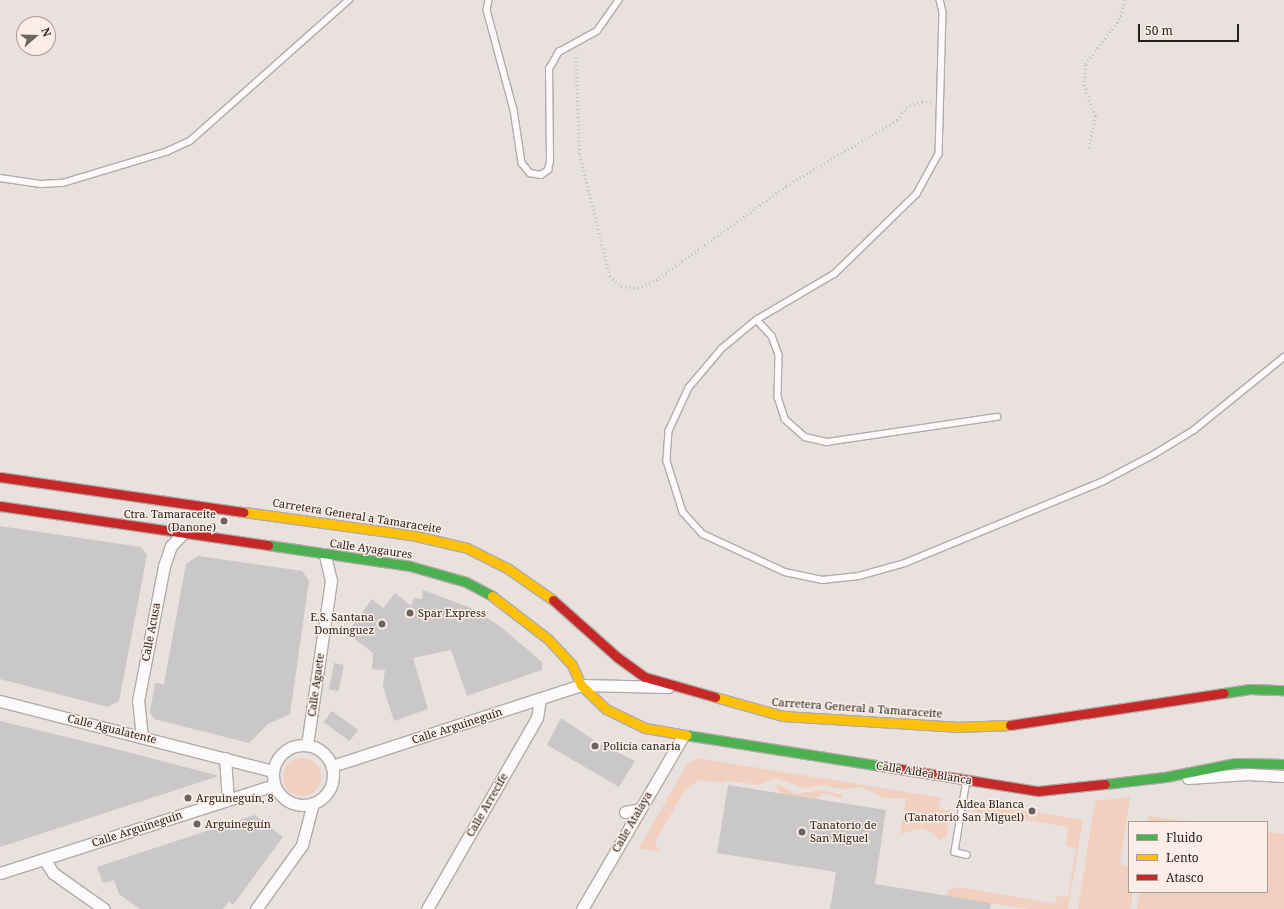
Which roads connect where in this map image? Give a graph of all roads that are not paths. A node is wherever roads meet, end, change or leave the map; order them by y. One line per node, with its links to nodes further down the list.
1 (349, 0): 5 (lane)
2 (489, 0): 3 (lane)
3 (619, 0)
4 (940, 0): 6 (lane)
5 (0, 178)
6 (758, 320): 7 (lane); 8 (lane)
7 (1284, 357)
8 (997, 417)
9 (0, 477): 14 (street, Carretera General a Tamaraceite)
10 (0, 506): 11 (street, Calle Ayagaures)
11 (184, 532): 12 (street, Calle Ayagaures); 19 (street, Calle Acusa)
12 (325, 556): 13 (street, Calle Ayagaures); 20 (street, Calle Agaete)
13 (581, 685): 14 (street, Calle Arguineguín); 16 (street, Calle Arguineguín); 18 (street, Calle Ayagaures)
14 (676, 687): 15 (street, Carretera General a Tamaraceite)
15 (1284, 690)
16 (540, 698): 23 (street, Calle Arguineguín); 38 (street, Calle Arrecife)
17 (0, 701): 19 (street, Calle Agualatente)
18 (682, 736): 27 (street, Calle Aldea Blanca); 31 (street, Calle Atalaya)
19 (142, 737): 21 (street, Calle Agualatente)
20 (307, 745): 23 (street); 24 (street)
21 (225, 758): 24 (street, Calle Agualatente); 29 (street)
22 (1284, 764): 26 (street, Calle Aldea Blanca)
23 (332, 766): 30 (street)
24 (273, 771): 28 (street)
25 (1284, 776): 26 (street, Calle Aldea Blanca)
26 (1165, 777): 27 (street, Calle Aldea Blanca)
27 (967, 780): 33 (lane)
28 (274, 785): 29 (street, Calle Arguineguín); 30 (street)
29 (228, 800): 34 (street, Calle Arguineguín)
30 (313, 803): 37 (street)
31 (640, 809): 32 (street); 39 (street, Calle Atalaya)
32 (625, 812)
33 (967, 855)
34 (44, 858): 35 (street, Calle Arguineguín); 36 (street)
35 (0, 873)
36 (104, 909)
37 (256, 909)
38 (427, 909)
39 (582, 909)

